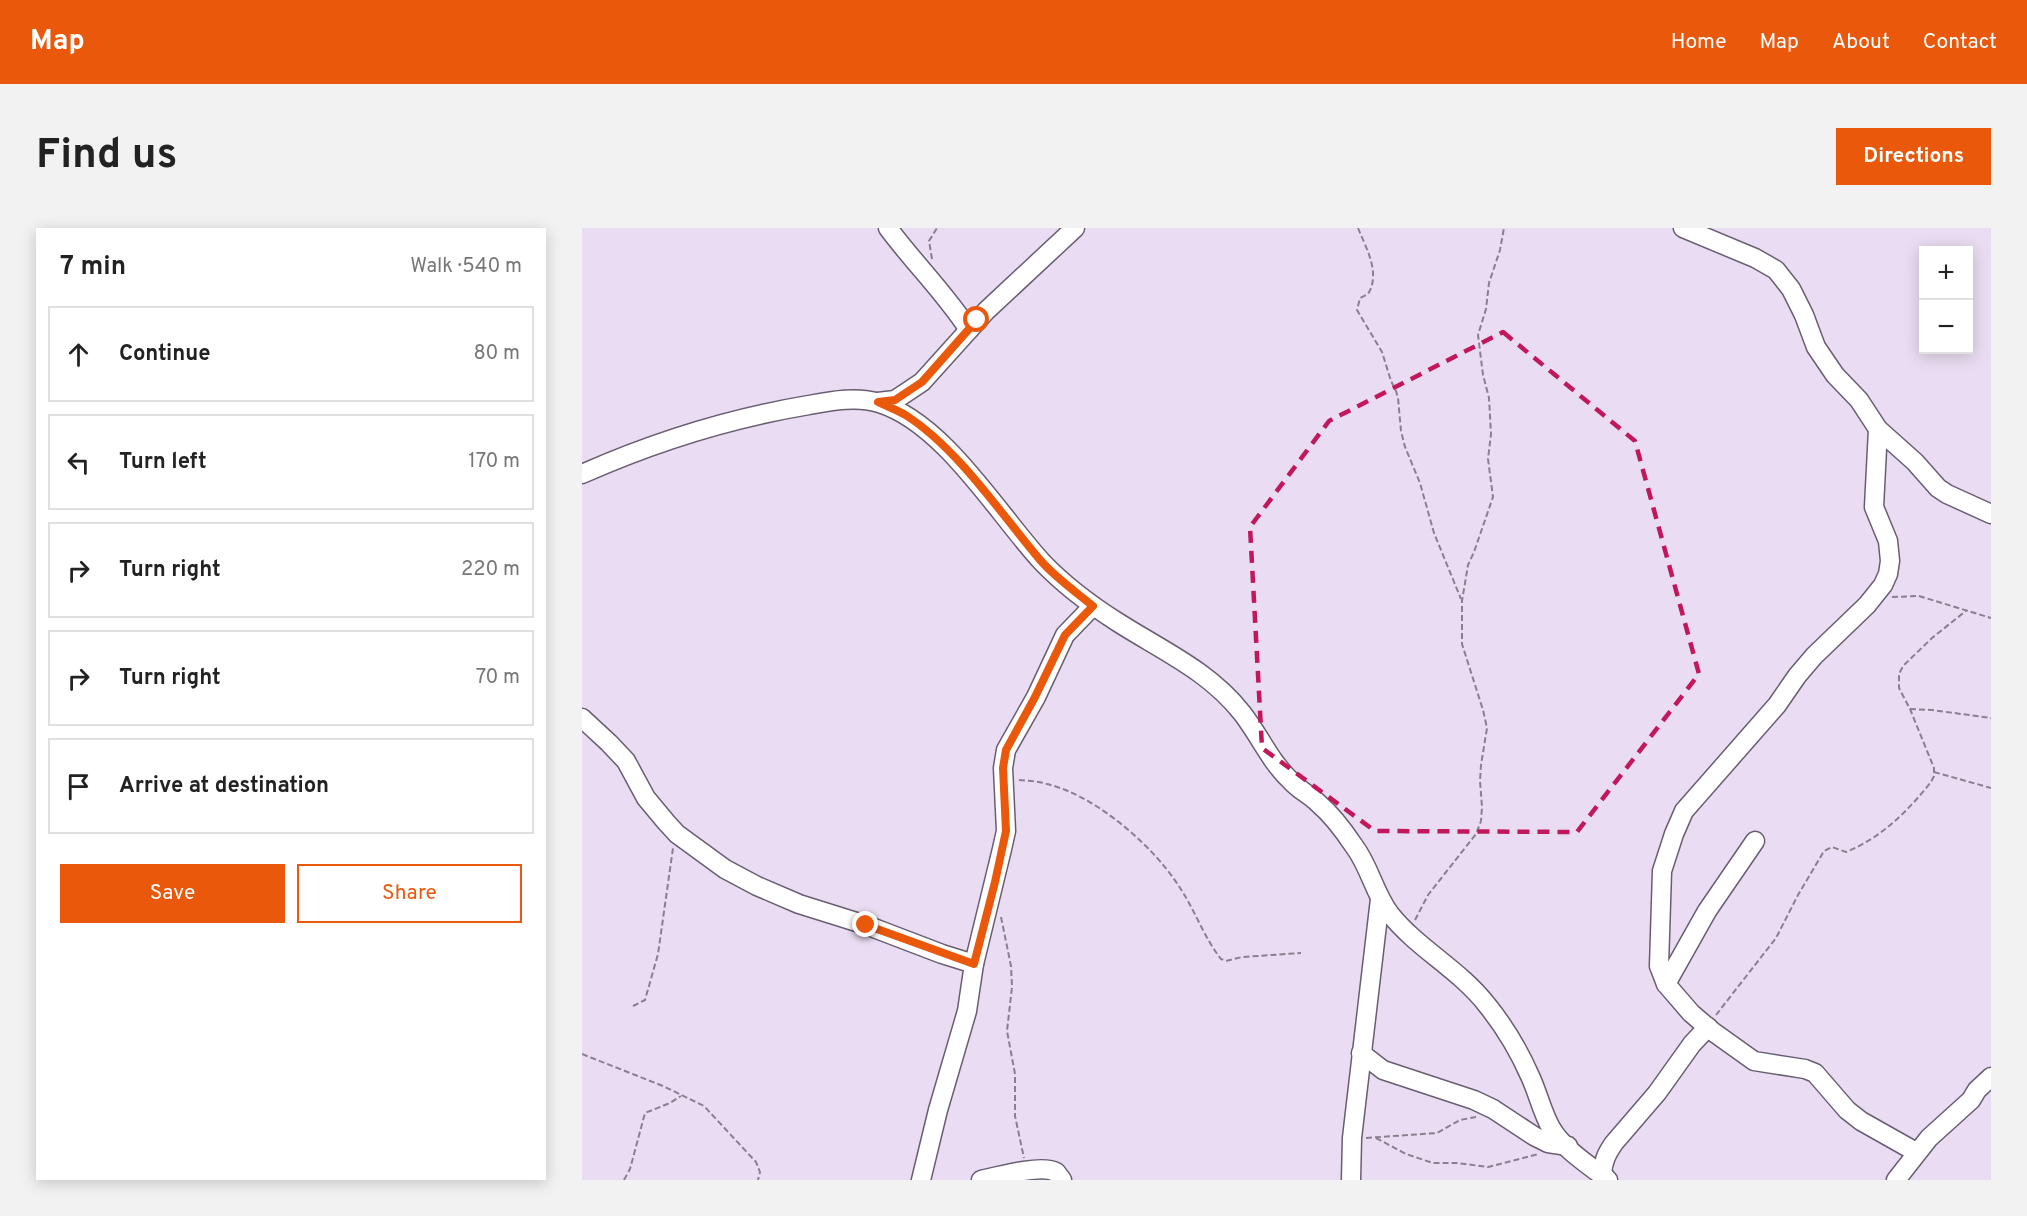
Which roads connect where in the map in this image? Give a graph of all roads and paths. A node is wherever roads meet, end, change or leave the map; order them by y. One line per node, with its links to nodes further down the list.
1 (888, 228): 7 (street)
2 (937, 228): 7 (path)
3 (1075, 228): 8 (street)
4 (1358, 228): 13 (path)
5 (1503, 228): 13 (path)
6 (1683, 228): 10 (street)
7 (930, 278): 8 (street)
8 (969, 330): 9 (street)
9 (878, 402): 11 (street); 15 (street)
10 (1878, 429): 12 (street); 14 (street)
11 (582, 474)
12 (1991, 514)
13 (1462, 601): 28 (path)
14 (1867, 605): 16 (path); 31 (street)
15 (1093, 606): 22 (street); 26 (street)
16 (1967, 610): 17 (path); 18 (path)
17 (1991, 618)
18 (1910, 709): 20 (path); 21 (path)
19 (582, 718): 24 (street)
20 (1991, 718)
21 (1934, 772): 23 (path); 33 (path)
22 (1004, 778): 29 (path); 30 (street)
23 (1991, 788)
24 (677, 834): 30 (street); 32 (path)
25 (1755, 841): 31 (street)
26 (1380, 899): 28 (street); 34 (street)
27 (1001, 913): 46 (path)
28 (1408, 934): 43 (street)
29 (1301, 953)
30 (974, 964): 50 (street)
31 (1666, 984): 33 (street)
32 (633, 1006)
33 (1708, 1027): 44 (street); 47 (street)
34 (1361, 1053): 36 (street); 37 (street)
35 (582, 1054): 39 (path)
36 (1383, 1070): 37 (street); 43 (street)
37 (1359, 1075): 41 (street)
38 (1991, 1077): 44 (street)
39 (681, 1095): 48 (path); 49 (path)
40 (1450, 1125): 42 (path)
41 (1352, 1138): 42 (path); 53 (street)
42 (1376, 1138): 45 (path)
43 (1568, 1146): 47 (street)
44 (1916, 1152): 54 (street)
45 (1545, 1153)
46 (1027, 1171): 51 (street); 52 (street)
47 (1607, 1179)
48 (624, 1180)
49 (758, 1180)
50 (921, 1180)
51 (981, 1180)
52 (1062, 1180)
53 (1351, 1180)
54 (1896, 1180)

